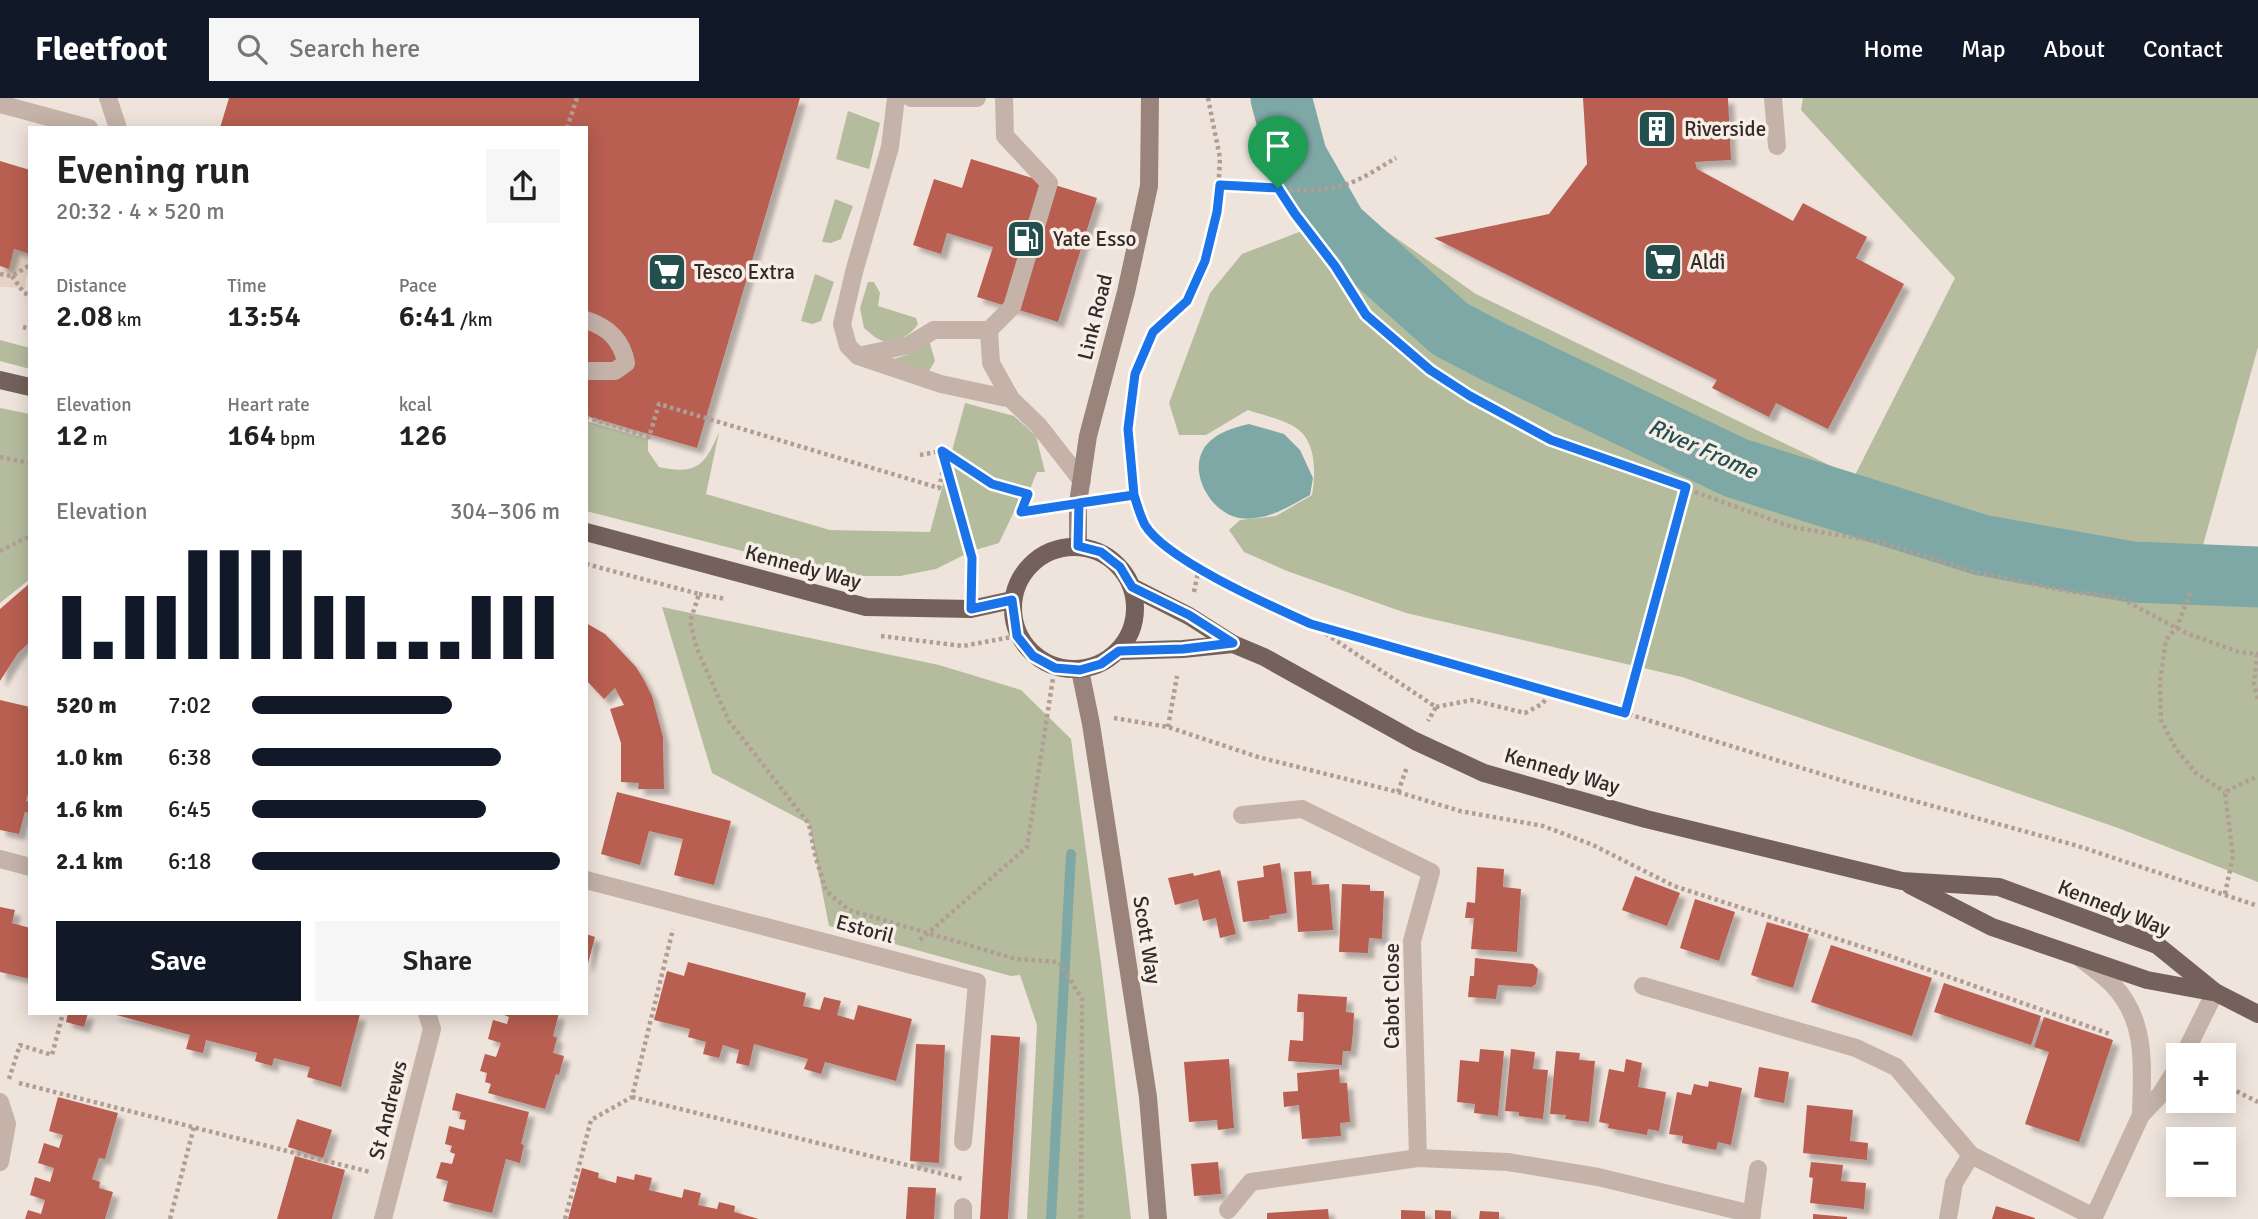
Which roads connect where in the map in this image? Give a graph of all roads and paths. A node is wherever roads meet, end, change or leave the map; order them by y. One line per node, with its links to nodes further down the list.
1 (108, 98): 12 (street)
2 (577, 98): 13 (path)
3 (896, 98): 26 (street)
4 (911, 98): 5 (street)
5 (977, 98)
6 (1004, 98): 25 (street)
7 (1150, 98): 37 (street, Link Road)
8 (1208, 98): 16 (path)
9 (1773, 98): 14 (street)
10 (0, 104): 11 (street)
11 (82, 126)
12 (117, 126)
13 (568, 126)
14 (1777, 146)
15 (1396, 158): 17 (path)
16 (1220, 185): 17 (path); 39 (path)
17 (1278, 188): 38 (path)
18 (28, 266): 20 (path)
19 (0, 274): 20 (path)
20 (12, 276): 21 (path)
21 (28, 294)
22 (588, 321): 27 (street)
23 (23, 327): 24 (path)
24 (28, 328)
25 (989, 330): 26 (street); 30 (street)
26 (858, 356): 30 (street)
27 (588, 371)
28 (0, 380): 29 (main road)
29 (28, 387)
30 (1011, 399): 37 (street)
31 (588, 418): 35 (path)
32 (942, 451): 33 (path); 35 (path); 40 (path)
33 (920, 455)
34 (0, 457): 36 (path)
35 (945, 461): 49 (path)
36 (28, 463)
37 (1082, 481): 40 (street, Link Road)
38 (1686, 487): 50 (path); 59 (path)
39 (1134, 495): 40 (path); 56 (path)
40 (1079, 503): 43 (street, Link Road)
41 (588, 534): 49 (main road, Kennedy Way)
42 (28, 538): 44 (path)
43 (1078, 546): 46 (main road); 48 (main road)
44 (0, 551)
45 (588, 565): 71 (path)
46 (1132, 587): 51 (main road, Kennedy Way); 52 (main road)
47 (2190, 593): 50 (path)
48 (1012, 600): 49 (main road, Kennedy Way); 54 (main road)
49 (971, 609)
50 (2177, 627): 53 (path); 62 (path)
51 (1233, 643): 52 (main road); 67 (main road, Kennedy Way)
52 (1119, 651): 55 (main road)
53 (2257, 654): 57 (path)
54 (1055, 668): 55 (main road); 71 (path)
55 (1080, 670): 60 (street, Scott Way)
56 (1552, 692): 58 (path); 59 (path)
57 (2258, 699)
58 (1436, 706)
59 (1625, 713): 68 (path)
60 (1091, 724): 80 (path); 101 (street, Scott Way)
61 (2258, 776): 62 (path)
62 (2225, 792): 68 (path)
63 (1242, 815): 90 (street, Cabot Close)
64 (0, 859): 65 (street)
65 (28, 866)
66 (588, 881): 69 (street, Estoril)
67 (1902, 881): 72 (main road, Kennedy Way); 75 (main road, Kennedy Way)
68 (2225, 894): 70 (path)
69 (679, 905): 73 (street, Estoril); 83 (path)
70 (2258, 906)
71 (928, 933): 73 (path); 100 (path)
72 (2078, 956): 75 (main road, Kennedy Way); 80 (street)
73 (895, 961): 88 (street, Estoril)
74 (1643, 986): 89 (street)
75 (2215, 992): 76 (main road, Kennedy Way); 79 (street)
76 (2258, 1014)
77 (61, 1015): 87 (path)
78 (428, 1015): 93 (street, St Andrews)
79 (2190, 1043)
80 (2142, 1045): 86 (street)
81 (2166, 1086): 86 (street)
82 (2236, 1090): 85 (path)
83 (632, 1097): 88 (path); 99 (path)
84 (0, 1102): 91 (street)
85 (2258, 1102)
86 (2141, 1115): 96 (street)
87 (194, 1127): 93 (path); 97 (path)
88 (963, 1142)
89 (1971, 1155): 96 (street); 102 (street)
90 (1418, 1158): 94 (street); 95 (street)
91 (0, 1162)
92 (1758, 1169): 95 (street)
93 (394, 1178): 98 (street, St Andrews)
94 (1225, 1215)
95 (1751, 1216)
96 (2093, 1218)
97 (170, 1219)
98 (383, 1219)
99 (565, 1219)
100 (1081, 1219)
101 (1158, 1219)
102 (1948, 1219)

